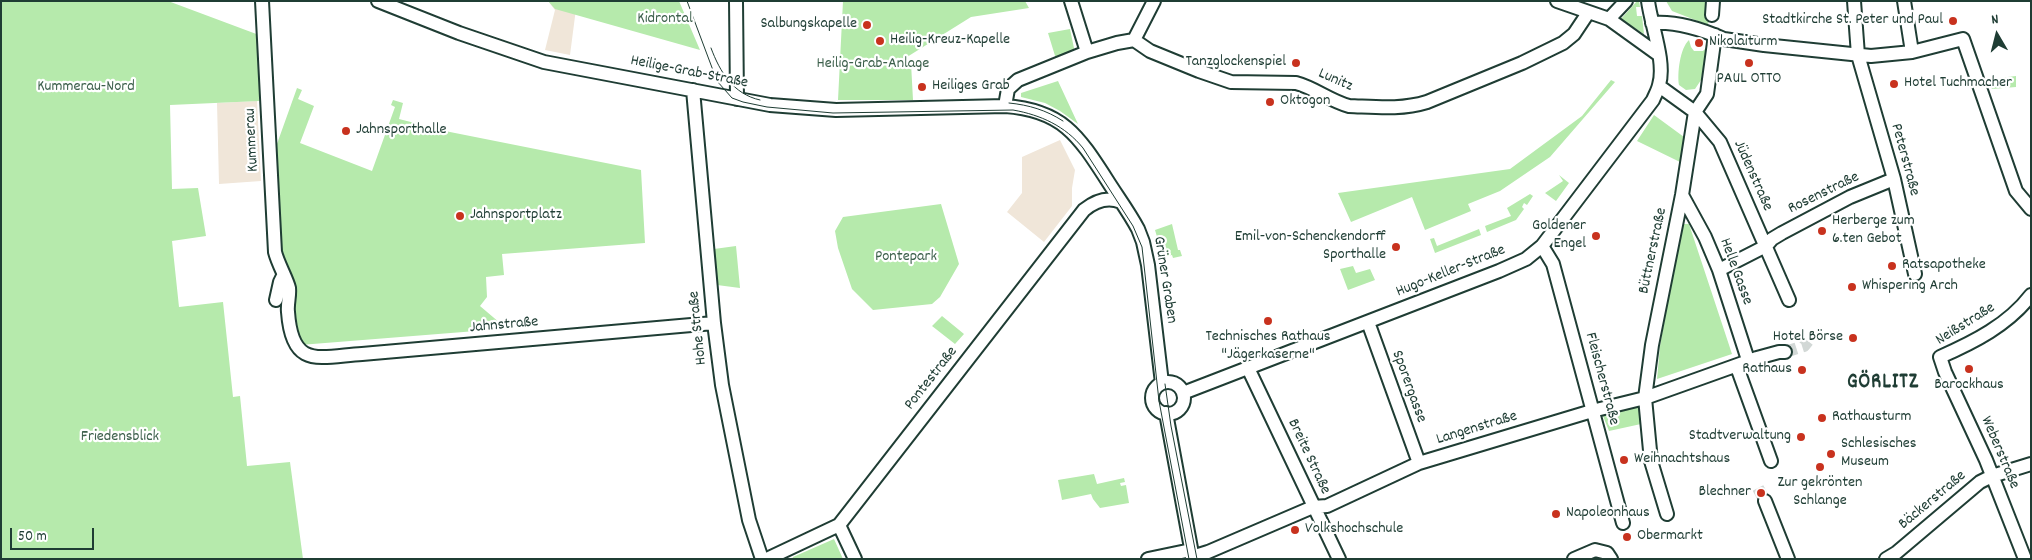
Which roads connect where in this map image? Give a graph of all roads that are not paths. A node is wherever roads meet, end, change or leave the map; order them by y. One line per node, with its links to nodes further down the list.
1 (262, 1): 34 (street, Kummerau)
2 (378, 1): 22 (street, Heilige-Grab-Straße)
3 (736, 1): 23 (street)
4 (1071, 1): 17 (street)
5 (1154, 1): 16 (street)
6 (1557, 1): 12 (street)
7 (1626, 1): 13 (street)
8 (1648, 1): 14 (street)
9 (1713, 1): 15 (street)
10 (1854, 1): 20 (street, Peterstraße)
11 (1904, 1): 18 (street)
12 (1588, 13): 13 (street); 16 (street, Lunitz)
13 (1609, 19): 19 (street)
14 (1652, 23): 15 (street); 19 (street)
15 (1713, 28): 20 (street); 25 (street)
16 (1134, 40): 17 (street)
17 (1087, 52): 24 (street)
18 (1912, 52): 20 (street); 29 (street)
19 (1659, 54): 21 (street)
20 (1858, 55): 26 (street, Peterstraße)
21 (1659, 86): 25 (street, Jüdenstraße); 30 (street, Hugo-Keller-Straße)
22 (693, 90): 23 (street, Heilige-Grab-Straße); 39 (street, Hohe Straße)
23 (737, 98): 24 (street, Heilige-Grab-Straße)
24 (1005, 106): 28 (street, Heilige-Grab-Straße)
25 (1695, 112): 27 (street, Büttnerstraße); 31 (street, Jüdenstraße)
26 (1894, 179): 31 (street, Rosenstraße); 33 (street, Peterstraße)
27 (1682, 195): 32 (street, Helle Gasse); 47 (street, Büttnerstraße)
28 (1121, 202): 45 (street, Grüner Graben); 58 (street, Pontestraße)
29 (2031, 209)
30 (1542, 246): 38 (street, Hugo-Keller-Straße); 48 (street, Fleischerstraße)
31 (1766, 246): 32 (street, Rosenstraße); 37 (street, Jüdenstraße)
32 (1719, 270): 43 (street, Helle Gasse)
33 (1915, 274)
34 (283, 276): 36 (street); 40 (street, Kummerau)
35 (2031, 295): 42 (street, Neißstraße)
36 (276, 300)
37 (1789, 300)
38 (1368, 322): 44 (street, Hugo-Keller-Straße); 51 (street, Sporergasse)
39 (714, 323): 40 (street, Jahnstraße); 61 (street, Hohe Straße)
40 (299, 350)
41 (1782, 350): 43 (street, Langenstraße)
42 (1941, 362): 53 (street, Weberstraße)
43 (1743, 365): 47 (street, Langenstraße); 50 (street, Helle Gasse)
44 (1248, 368): 46 (street, Hugo-Keller-Straße); 55 (street, Breite Straße)
45 (1162, 383): 46 (street); 49 (street)
46 (1183, 393): 49 (street)
47 (1645, 398): 48 (street, Langenstraße); 56 (street, Büttnerstraße)
48 (1592, 411): 51 (street, Langenstraße); 57 (street, Fleischerstraße)
49 (1166, 413): 59 (street)
50 (1771, 461)
51 (1418, 463): 55 (street, Langenstraße)
52 (2031, 464): 53 (street, Bäckerstraße)
53 (1992, 476): 60 (street, Bäckerstraße); 69 (street, Weberstraße)
54 (1765, 500): 68 (street)
55 (1313, 507): 59 (street, Langenstraße); 65 (street, Breite Straße)
56 (1668, 514)
57 (1623, 523)
58 (839, 525): 62 (street, Pontestraße); 63 (street)
59 (1192, 555): 64 (street, Langenstraße)
60 (1891, 556)
61 (762, 559)
62 (767, 559)
63 (854, 559)
64 (1148, 559)
65 (1339, 559)
66 (1574, 559): 67 (street)
67 (1611, 559)
68 (1788, 559)
69 (2025, 559)

